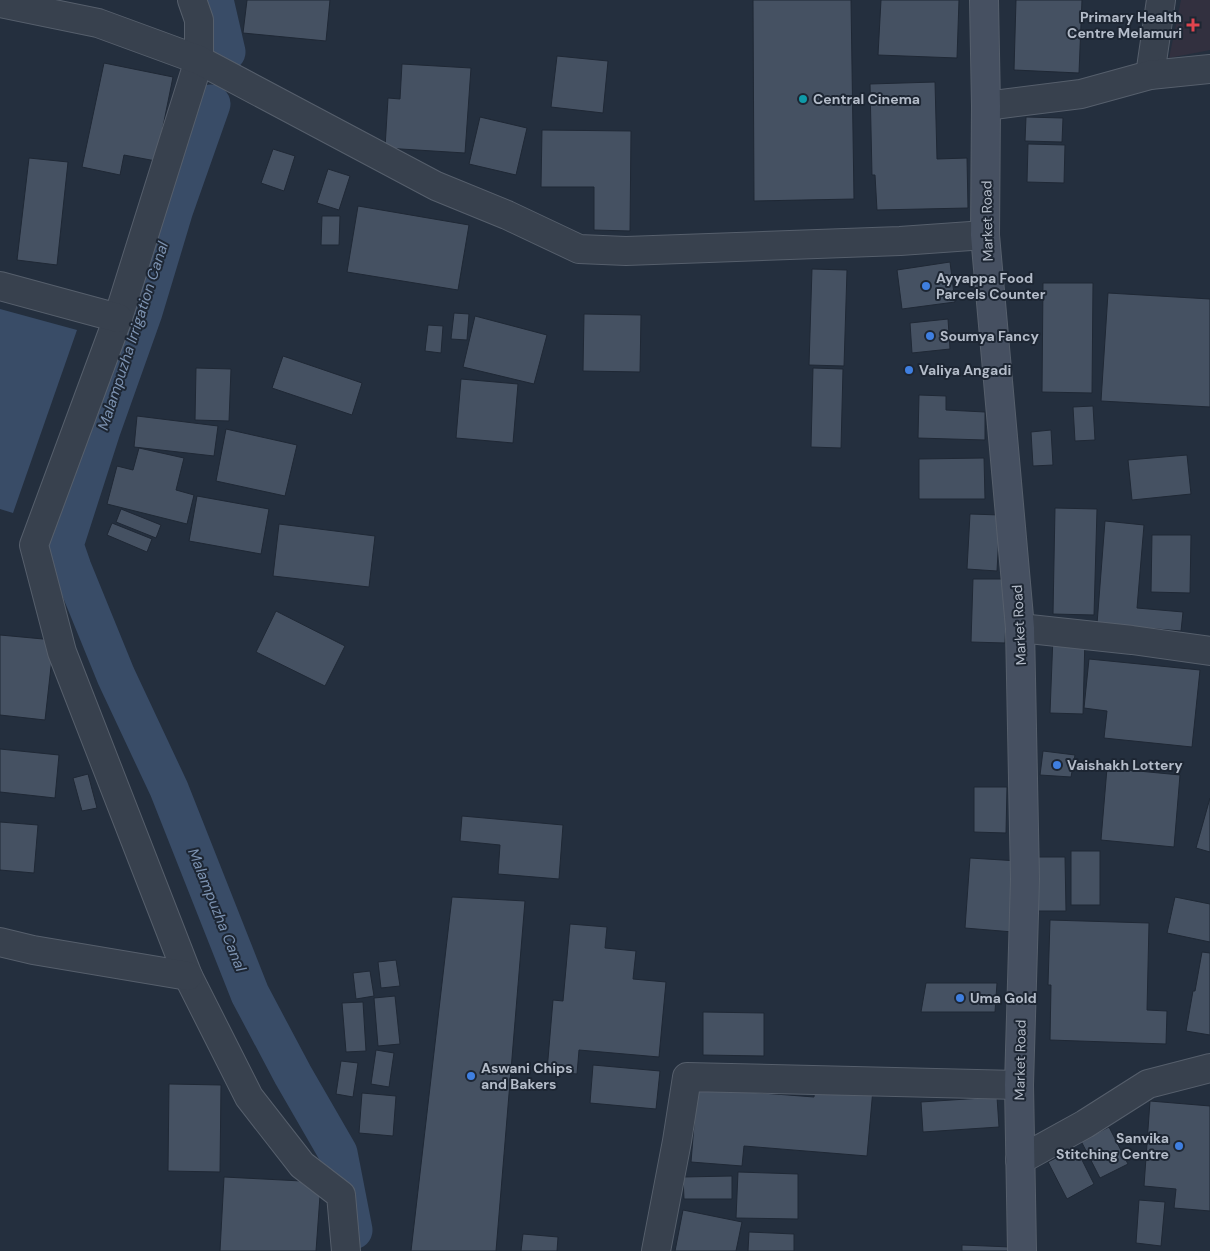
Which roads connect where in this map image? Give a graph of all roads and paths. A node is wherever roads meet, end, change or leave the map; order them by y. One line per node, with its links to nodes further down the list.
1 (192, 0): 5 (street)
2 (984, 0): 8 (main road, Market Road)
3 (1161, 0): 7 (street)
4 (0, 4): 5 (street)
5 (199, 60): 9 (street); 11 (street)
6 (1210, 69): 7 (street)
7 (1150, 75): 8 (street)
8 (986, 106): 9 (main road, Market Road)
9 (985, 235): 12 (main road, Market Road)
10 (0, 286): 11 (street)
11 (118, 318): 15 (street)
12 (1020, 628): 13 (street); 17 (main road, Market Road)
13 (1210, 651)
14 (0, 942): 15 (street)
15 (188, 976): 19 (street)
16 (1210, 1068): 18 (street)
17 (1019, 1085): 18 (main road, Market Road); 20 (street)
18 (1020, 1160): 21 (main road, Market Road)
19 (346, 1251)
20 (656, 1251)
21 (1022, 1251)

